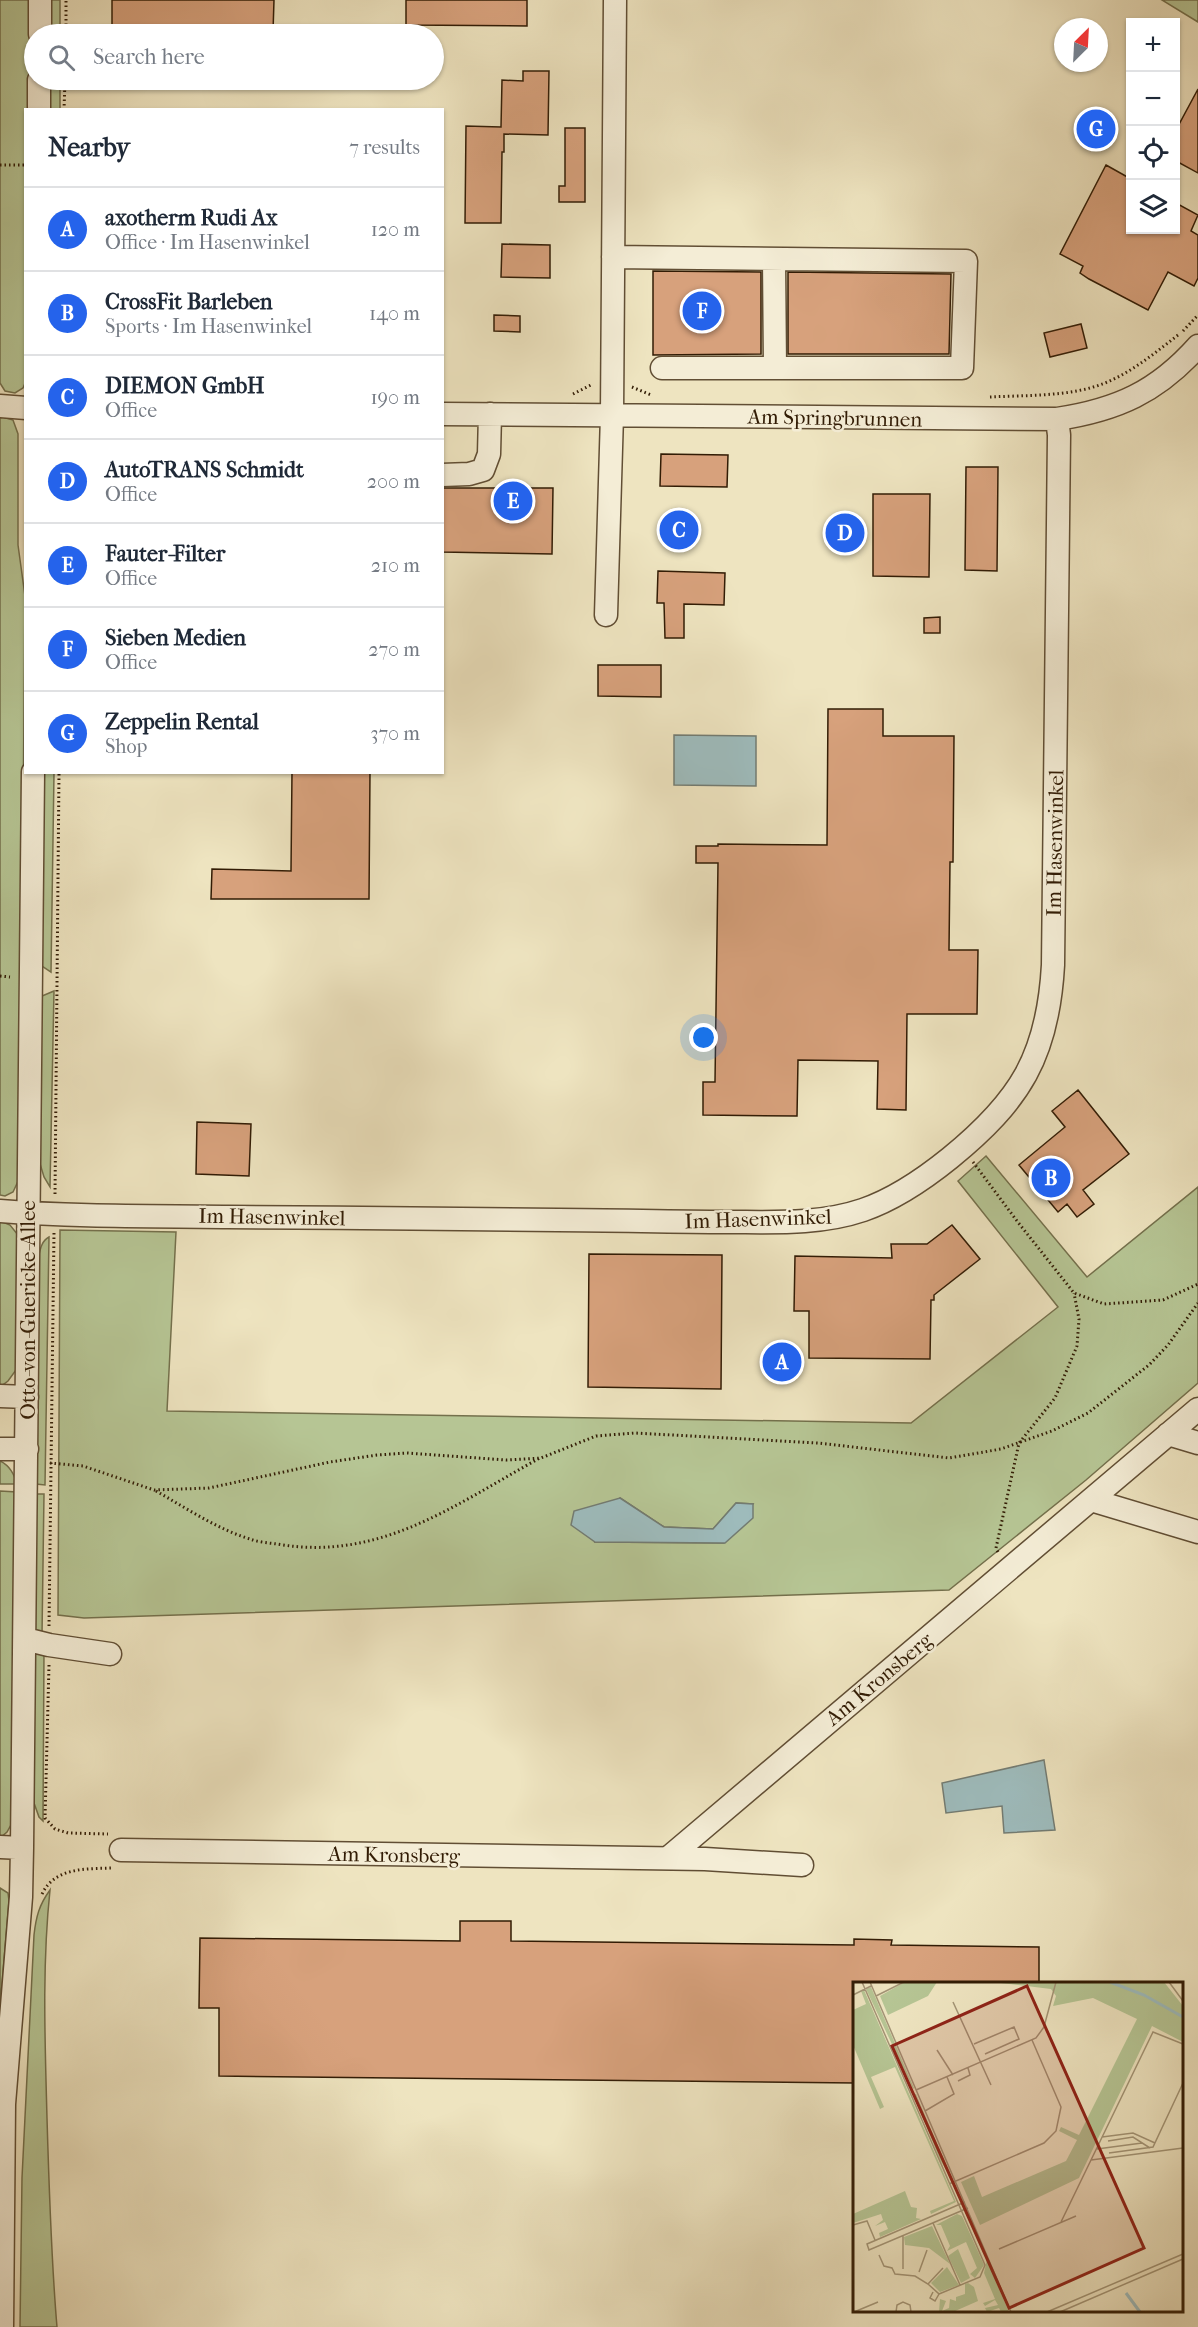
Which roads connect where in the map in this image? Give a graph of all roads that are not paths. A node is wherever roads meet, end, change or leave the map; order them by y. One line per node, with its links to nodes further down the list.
1 (40, 0): 3 (street)
2 (615, 0): 6 (street)
3 (40, 24)
4 (39, 90): 5 (street)
5 (39, 108)
6 (613, 256): 7 (street); 15 (street)
7 (774, 259): 10 (street); 10 (street)
8 (1198, 346): 16 (street, Am Springbrunnen)
9 (662, 368): 10 (street)
10 (775, 368)
11 (0, 406): 12 (street)
12 (24, 408)
13 (444, 414): 14 (street, Am Springbrunnen)
14 (490, 414): 15 (street, Am Springbrunnen); 17 (street)
15 (612, 415): 16 (street, Am Springbrunnen); 18 (street)
16 (1057, 419): 21 (street, Im Hasenwinkel)
17 (444, 475)
18 (606, 615)
19 (33, 774): 21 (street, Otto-von-Guericke-Allee)
20 (0, 1211): 21 (street, Im Hasenwinkel)
21 (28, 1214): 23 (street, Otto-von-Guericke-Allee)
22 (0, 1396): 23 (street)
23 (27, 1396): 28 (street, Otto-von-Guericke-Allee)
24 (1198, 1409): 25 (street, Am Kronsberg)
25 (1168, 1434): 26 (street); 29 (street, Am Kronsberg)
26 (1198, 1443)
27 (0, 1449): 28 (street)
28 (27, 1449): 31 (street, Otto-von-Guericke-Allee)
29 (1098, 1493): 30 (street); 35 (street, Am Kronsberg)
30 (1198, 1532)
31 (25, 1639): 32 (street); 33 (street, Otto-von-Guericke-Allee)
32 (110, 1654)
33 (11, 1848): 37 (street, Otto-von-Guericke-Allee)
34 (120, 1850): 35 (street, Am Kronsberg)
35 (668, 1858): 36 (street, Am Kronsberg)
36 (802, 1865)
37 (2, 2327)

